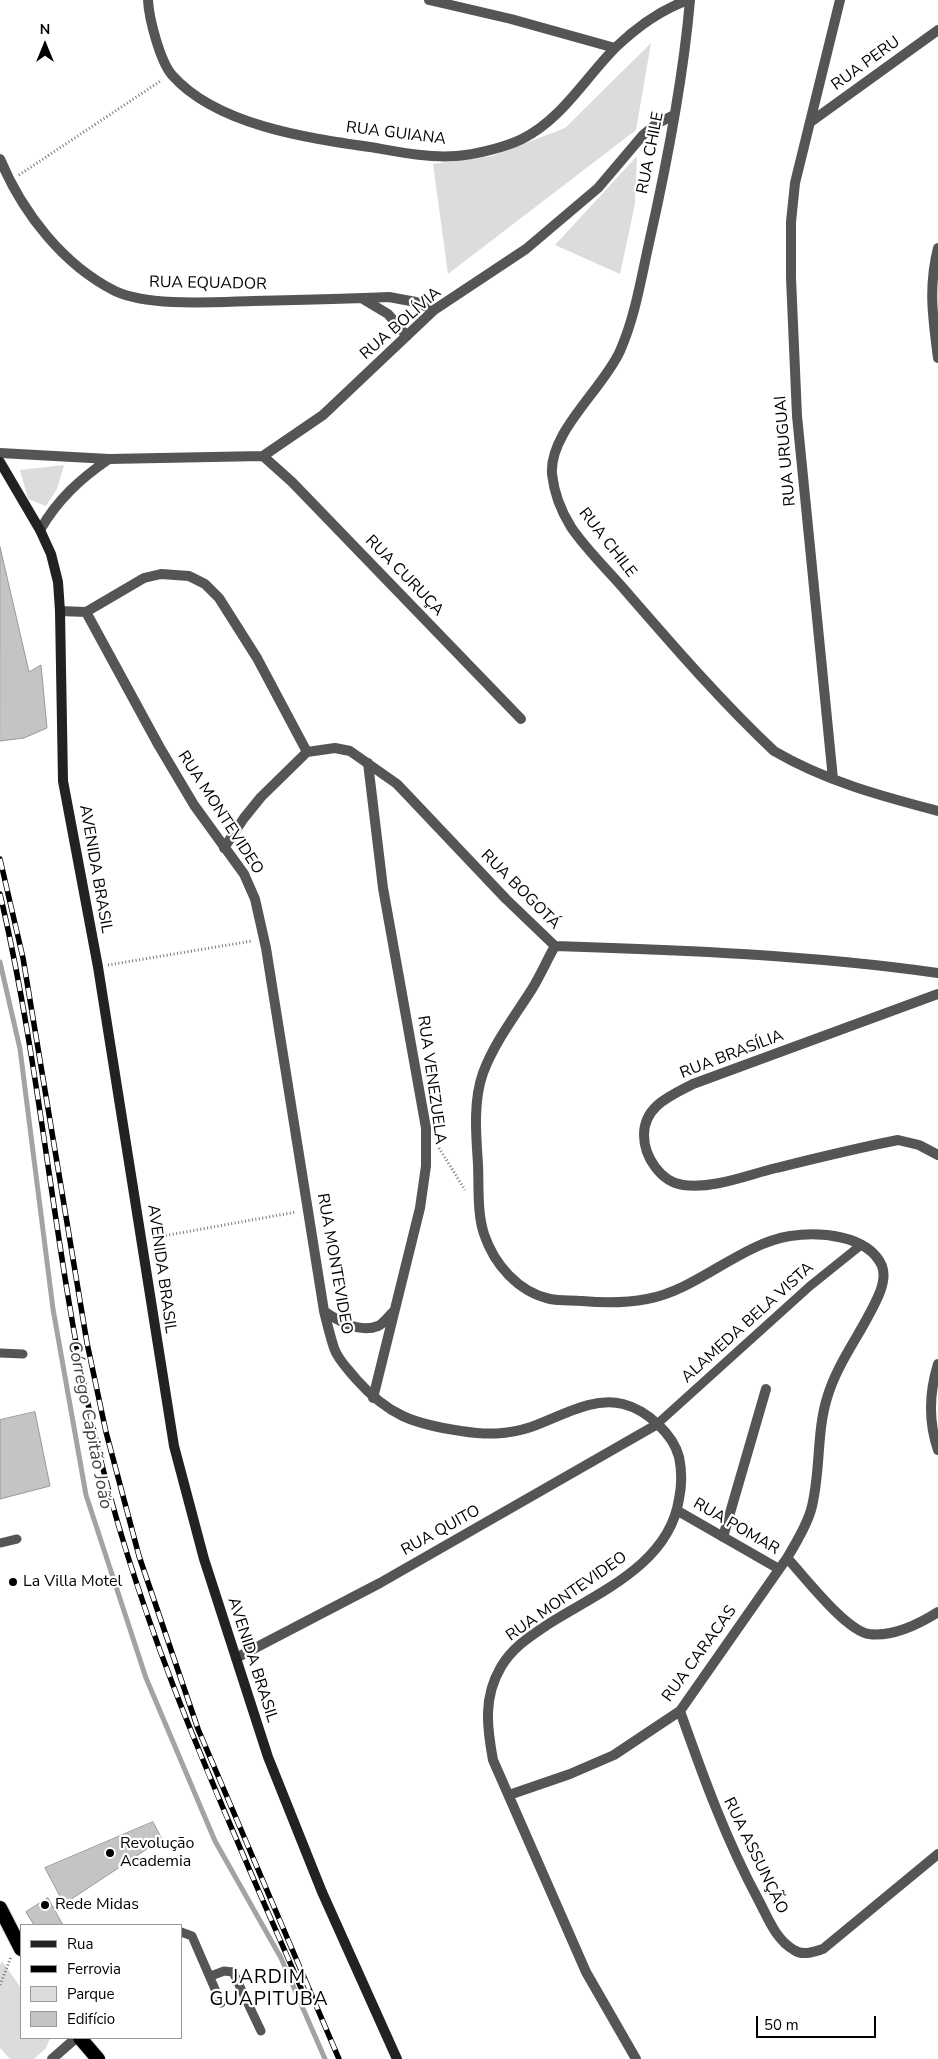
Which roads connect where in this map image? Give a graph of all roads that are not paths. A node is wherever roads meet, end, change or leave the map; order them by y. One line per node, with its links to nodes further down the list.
1 (148, 0): 6 (street, RUA GUIANA)
2 (430, 0): 6 (street)
3 (689, 0): 6 (street, RUA GUIANA); 7 (street, RUA CHILE)
4 (840, 0): 8 (street, RUA URUGUAI)
5 (938, 30): 8 (street, RUA PERU)
6 (615, 48)
7 (674, 115): 12 (street, RUA BOLÍVIA); 25 (street, RUA CHILE)
8 (812, 122): 25 (street, RUA URUGUAI)
9 (0, 159): 11 (street, RUA EQUADOR)
10 (938, 248): 14 (street)
11 (360, 298): 12 (street, RUA EQUADOR); 13 (street)
12 (434, 310): 13 (street, RUA BOLÍVIA)
13 (407, 336): 16 (street, RUA BOLÍVIA)
14 (938, 358)
15 (0, 452): 17 (street)
16 (263, 456): 17 (street); 22 (street, RUA CURUÇA)
17 (109, 459): 19 (street)
18 (0, 462): 19 (main road, AVENIDA BRASIL)
19 (40, 530): 20 (main road, AVENIDA BRASIL)
20 (60, 611): 21 (street); 49 (main road, AVENIDA BRASIL)
21 (86, 612): 23 (street); 27 (street, RUA MONTEVIDEO)
22 (521, 719)
23 (307, 752): 24 (street, RUA BOGOTÁ); 27 (street)
24 (368, 763): 28 (street, RUA BOGOTÁ); 34 (street, RUA VENEZUELA)
25 (832, 779): 26 (street, RUA CHILE)
26 (938, 811)
27 (224, 848): 33 (street, RUA MONTEVIDEO)
28 (555, 946): 29 (street, RUA BOGOTÁ); 32 (street)
29 (938, 974)
30 (938, 994): 31 (street, RUA BRASÍLIA)
31 (938, 1154)
32 (861, 1245): 40 (lane, ALAMEDA BELA VISTA); 46 (street, RUA CARACAS)
33 (324, 1312): 34 (street); 39 (street, RUA MONTEVIDEO)
34 (393, 1312): 39 (street, RUA VENEZUELA)
35 (0, 1353): 36 (lane)
36 (23, 1354)
37 (938, 1364): 41 (street)
38 (766, 1389): 43 (street)
39 (373, 1398): 40 (street, RUA MONTEVIDEO)
40 (656, 1425): 42 (street, RUA MONTEVIDEO); 49 (street, RUA QUITO)
41 (938, 1450)
42 (678, 1510): 43 (street, RUA POMAR); 51 (street, RUA MONTEVIDEO)
43 (723, 1537): 47 (street, RUA POMAR)
44 (17, 1539): 45 (lane)
45 (0, 1543)
46 (788, 1558): 47 (street, RUA CARACAS); 48 (street)
47 (779, 1569): 50 (street, RUA CARACAS)
48 (938, 1612)
49 (236, 1658): 63 (main road, AVENIDA BRASIL)
50 (680, 1711): 51 (street, RUA CARACAS); 52 (street, RUA ASSUNÇÃO)
51 (509, 1795): 64 (street, RUA MONTEVIDEO)
52 (938, 1854)
53 (0, 1908): 55 (highway)
54 (182, 1932): 56 (lane)
55 (19, 1946)
56 (211, 1976): 57 (lane); 58 (lane)
57 (221, 2003)
58 (261, 2031)
59 (75, 2039): 61 (street)
60 (81, 2039): 62 (highway)
61 (52, 2059)
62 (98, 2059)
63 (396, 2059)
64 (636, 2059)

